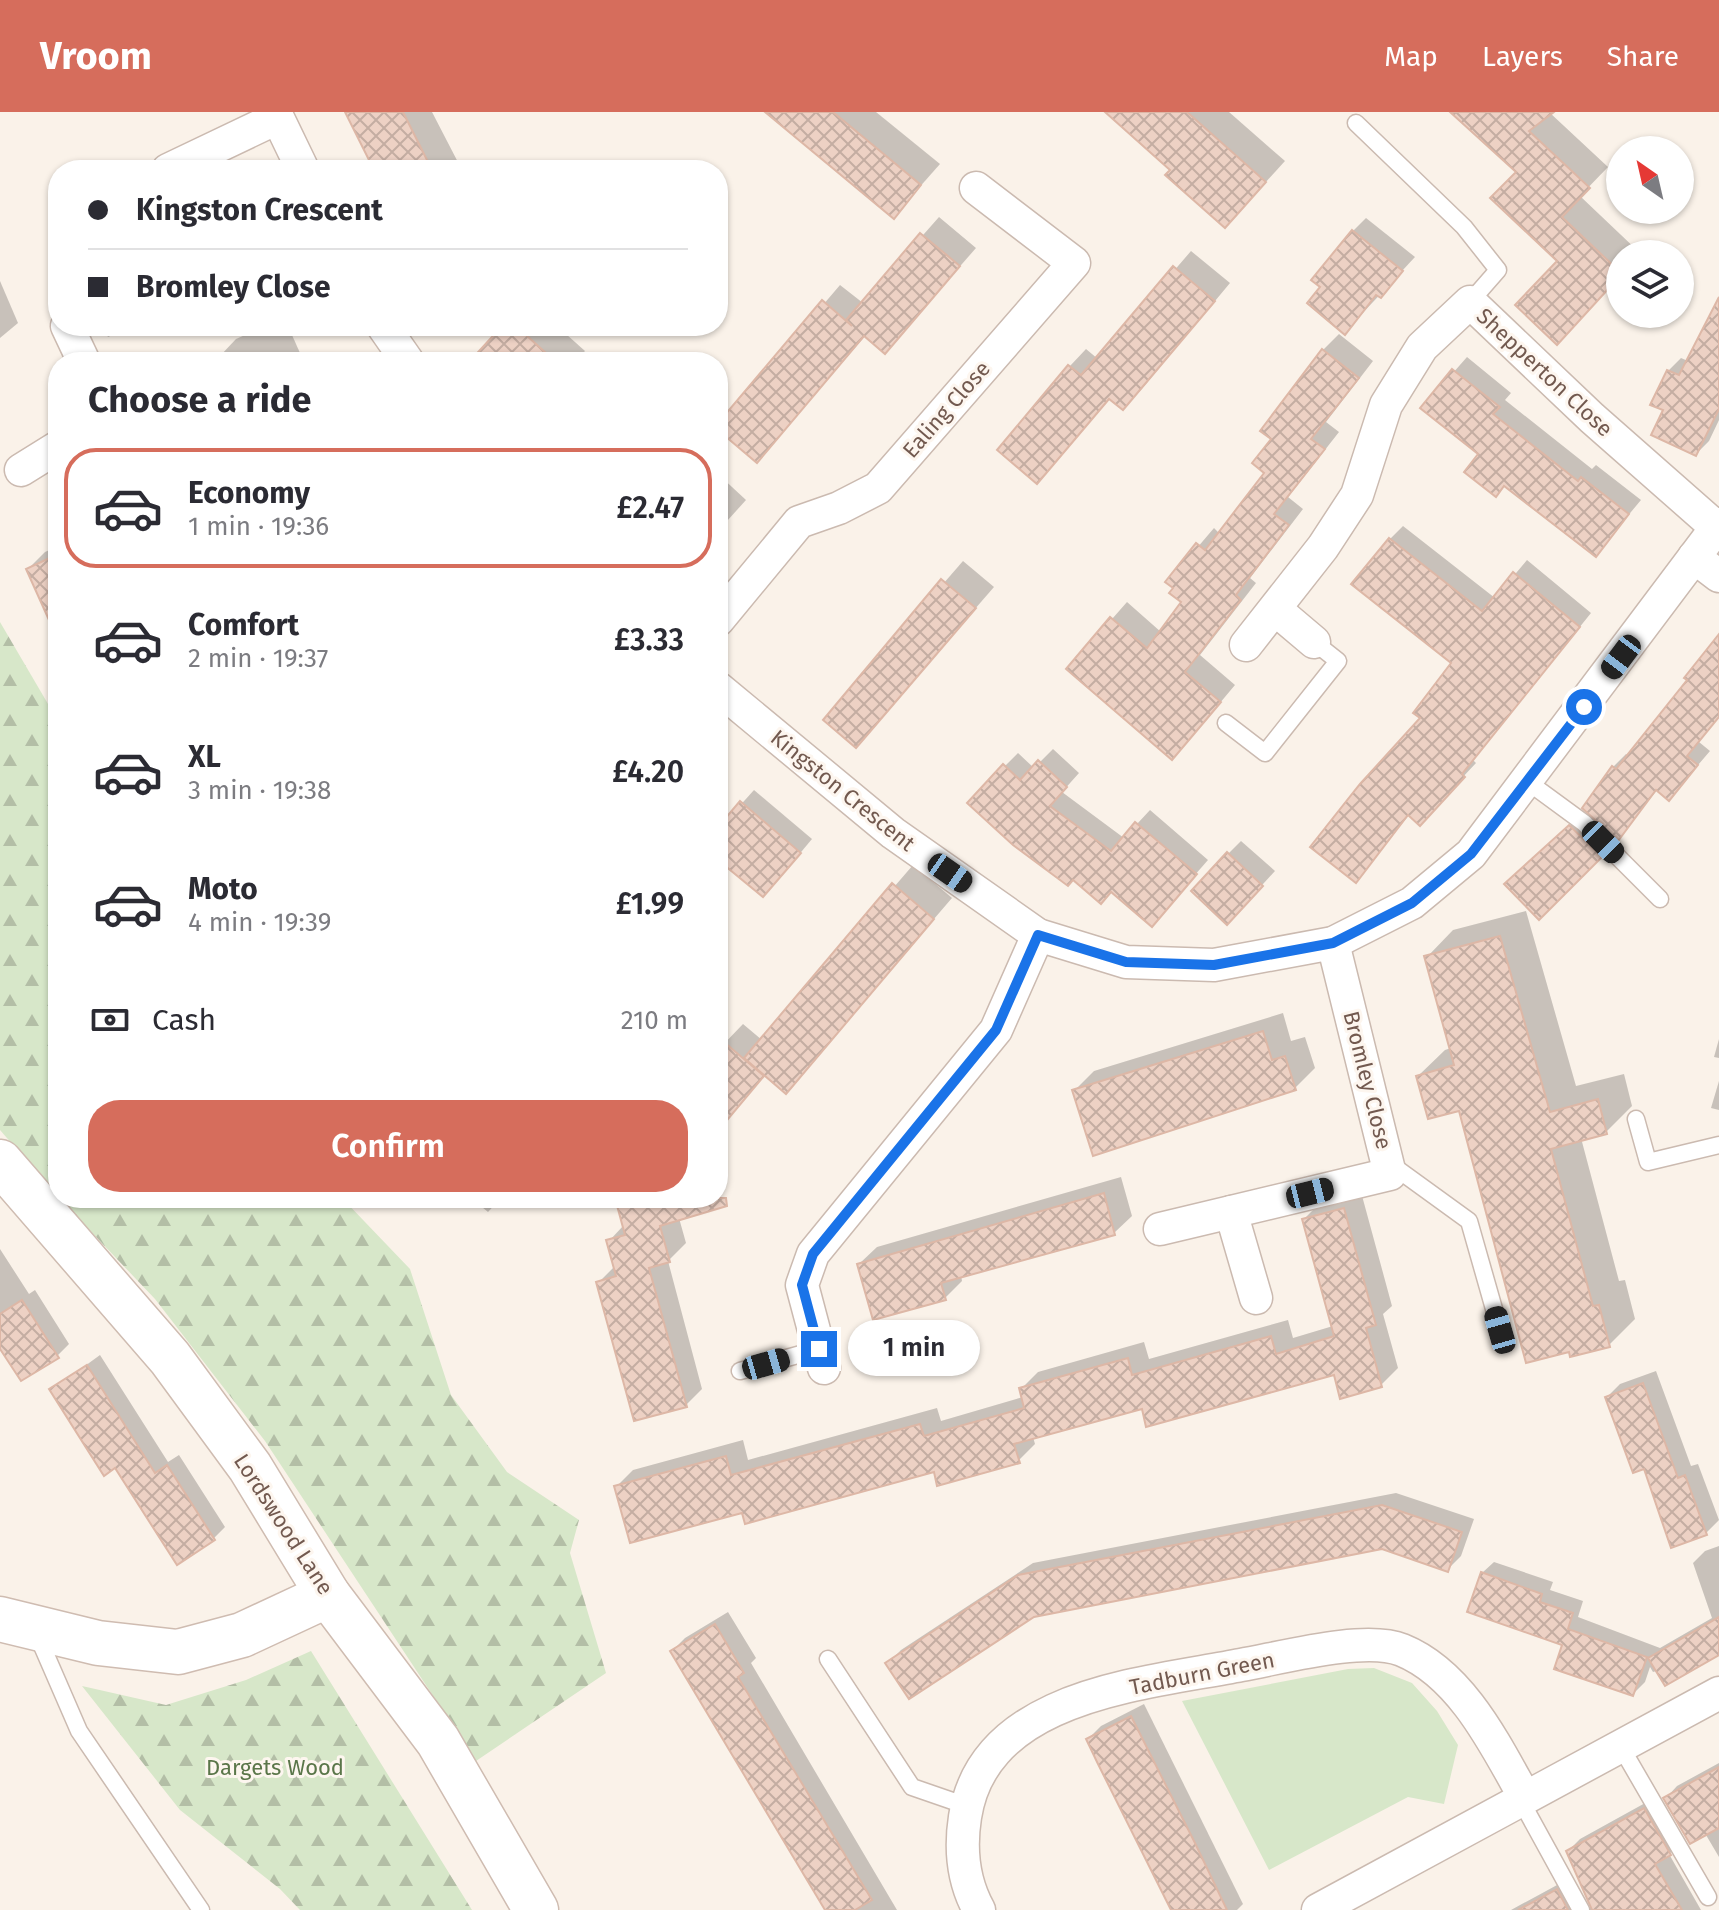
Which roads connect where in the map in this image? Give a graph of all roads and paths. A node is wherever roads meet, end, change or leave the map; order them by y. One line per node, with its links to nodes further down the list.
1 (276, 115): 3 (street); 4 (street)
2 (1356, 123): 6 (lane)
3 (188, 160)
4 (298, 160)
5 (976, 188): 11 (street, Ealing Close)
6 (1470, 302): 9 (street, Shepperton Close); 12 (street, Shepperton Close)
7 (48, 453): 8 (street)
8 (21, 470)
9 (1718, 526): 10 (street, Kingston Crescent)
10 (1707, 566): 17 (street, Kingston Crescent)
11 (728, 608)
12 (1275, 609): 13 (street); 14 (street, Shepperton Close)
13 (1314, 642): 16 (lane)
14 (1246, 645)
15 (728, 696): 19 (street, Kingston Crescent)
16 (1226, 723)
17 (1528, 782): 18 (lane); 20 (street, Kingston Crescent)
18 (1660, 899)
19 (1038, 935): 20 (street, Kingston Crescent); 29 (street)
20 (1333, 943): 24 (street, Bromley Close)
21 (1636, 1119): 22 (lane)
22 (1719, 1145)
23 (0, 1162): 31 (street, Lordswood Lane)
24 (1388, 1162): 25 (street, Bromley Close); 28 (lane)
25 (1231, 1212): 26 (street, Bromley Close); 27 (street)
26 (1160, 1229)
27 (1256, 1298)
28 (1500, 1330)
29 (822, 1358): 30 (lane)
30 (740, 1371)
31 (328, 1595): 32 (street); 40 (street, Lordswood Lane)
32 (17, 1623): 39 (lane)
33 (828, 1659): 37 (lane)
34 (1719, 1693): 35 (street)
35 (1621, 1747): 36 (street); 38 (lane)
36 (1522, 1798): 37 (street, Tadburn Green); 42 (street); 43 (lane)
37 (967, 1806): 41 (street, Tadburn Green)
38 (1708, 1897)
39 (201, 1910)
40 (536, 1910)
41 (979, 1910)
42 (1318, 1910)
43 (1581, 1910)

